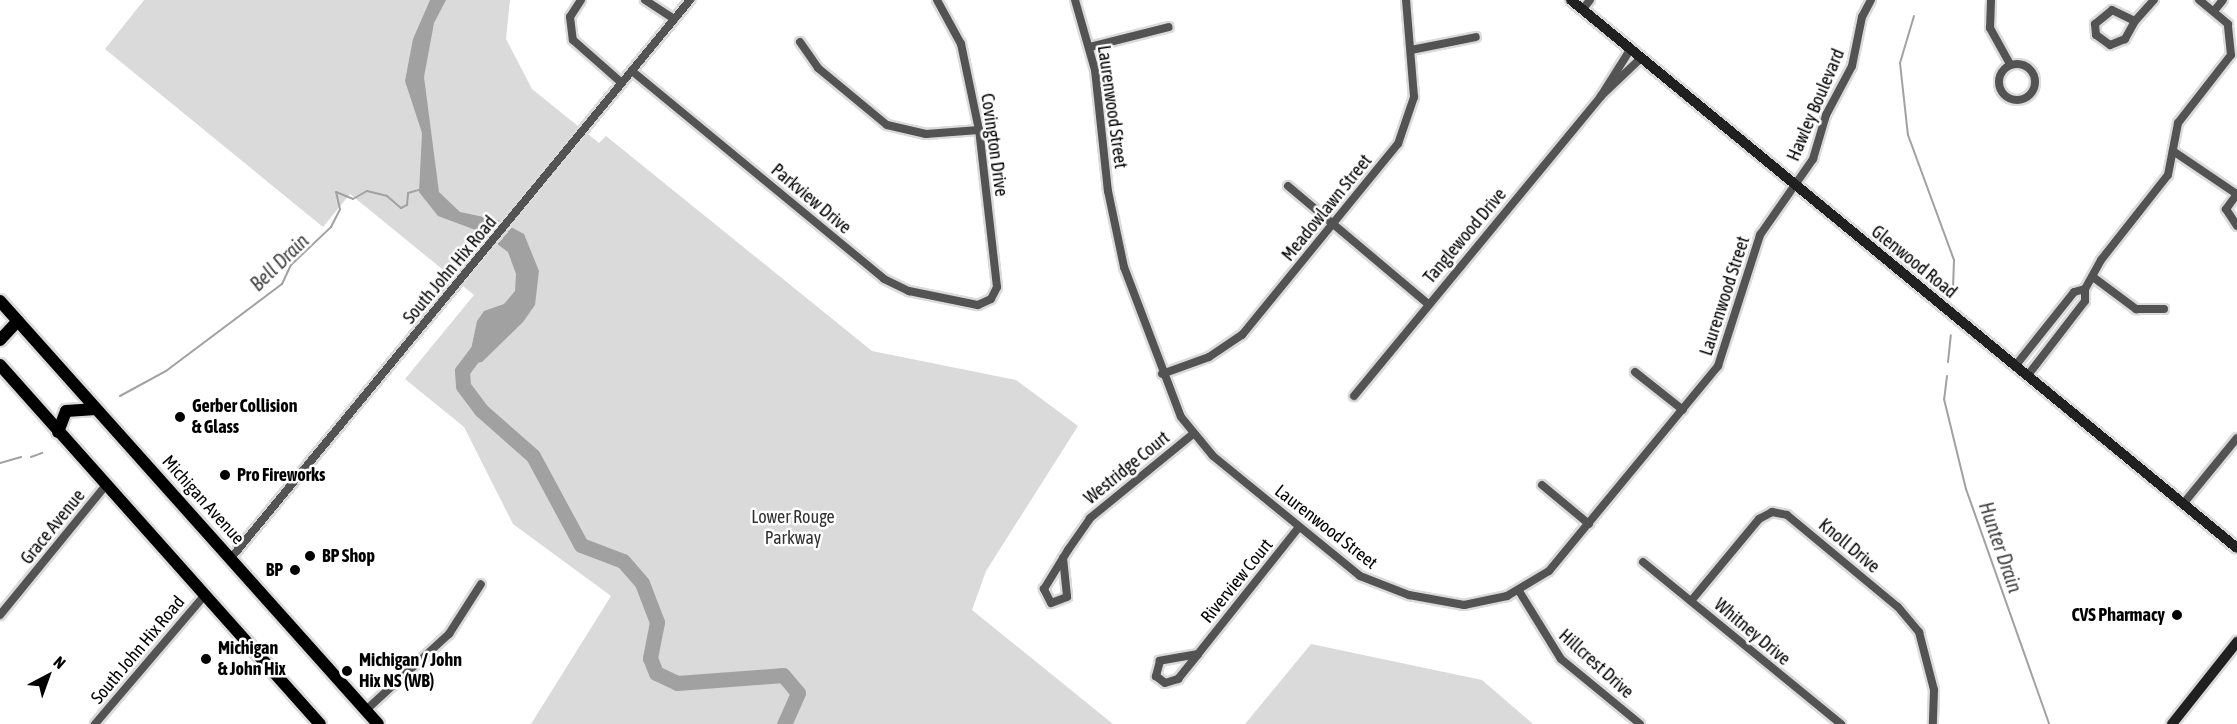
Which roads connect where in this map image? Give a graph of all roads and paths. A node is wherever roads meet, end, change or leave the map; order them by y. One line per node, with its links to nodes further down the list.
1 (581, 0): 28 (street)
2 (645, 0): 16 (street)
3 (690, 0): 16 (street, South John Hix Road)
4 (937, 0): 30 (street, Covington Drive)
5 (1075, 0): 21 (street, Laurenwood Street)
6 (1406, 0): 22 (street, Meadowlawn Street)
7 (1572, 0): 14 (street, Glenwood Road)
8 (1590, 0): 14 (street)
9 (1871, 0): 32 (street, Hawley Boulevard)
10 (1991, 0): 26 (street)
11 (2154, 0): 17 (street)
12 (2199, 0): 15 (street)
13 (2223, 0): 15 (street)
14 (1582, 9): 23 (street, Glenwood Road)
15 (2214, 11): 25 (street)
16 (674, 19): 27 (street, South John Hix Road)
17 (2135, 21): 17 (street)
18 (1169, 27): 21 (street)
19 (1476, 38): 22 (street)
20 (800, 42): 30 (street)
21 (1090, 47): 50 (street, Laurenwood Street)
22 (1412, 50): 35 (street, Meadowlawn Street)
23 (1630, 50): 24 (street, Glenwood Road); 29 (street, Tanglewood Drive)
24 (1641, 58): 29 (street, Tanglewood Drive); 32 (street, Glenwood Road)
25 (2234, 58): 31 (street)
26 (2009, 62): 26 (street)
27 (632, 71): 28 (street, South John Hix Road); 39 (street, Parkview Drive)
28 (622, 83): 64 (street, South John Hix Road)
29 (1601, 96): 41 (street, Tanglewood Drive)
30 (979, 130): 39 (street, Covington Drive)
31 (2174, 151): 34 (street); 37 (street)
32 (1794, 184): 48 (street, Glenwood Road); 54 (street, Laurenwood Street)
33 (1288, 186): 35 (street)
34 (2236, 193): 36 (street)
35 (1332, 226): 41 (street); 50 (street, Meadowlawn Street)
36 (2237, 226)
37 (2093, 277): 38 (street); 42 (street)
38 (2085, 289): 44 (street); 45 (street)
39 (991, 299)
40 (0, 301): 43 (main road, Michigan Avenue)
41 (1428, 304): 52 (street, Tanglewood Drive)
42 (2164, 309)
43 (18, 321): 46 (main road); 53 (main road, Michigan Avenue)
44 (2051, 322): 45 (street); 48 (street)
45 (2063, 331): 51 (street)
46 (0, 340)
47 (0, 365): 55 (main road)
48 (2016, 365): 51 (street, Glenwood Road)
49 (1635, 372): 54 (street)
50 (1162, 374): 56 (street, Laurenwood Street)
51 (2028, 375): 60 (street, Glenwood Road)
52 (1354, 396)
53 (96, 408): 55 (main road); 64 (main road, Michigan Avenue)
54 (1683, 410): 61 (street, Laurenwood Street)
55 (58, 432): 59 (main road)
56 (1193, 434): 62 (street, Laurenwood Street); 65 (street, Westridge Court)
57 (2237, 438): 60 (street)
58 (1542, 484): 61 (street)
59 (106, 485): 69 (main road); 71 (street, Grace Avenue)
60 (2183, 504): 63 (street, Glenwood Road)
61 (1589, 524): 68 (street, Laurenwood Street)
62 (1299, 527): 68 (street, Laurenwood Street); 73 (street, Riverview Court)
63 (2237, 548)
64 (231, 558): 74 (main road, Michigan Avenue)
65 (1063, 558): 65 (street, Westridge Court)
66 (1643, 562): 70 (street, Whitney Drive)
67 (481, 584): 74 (street)
68 (1519, 591): 77 (street, Hillcrest Drive)
69 (204, 596): 75 (street, South John Hix Road); 76 (main road)
70 (1691, 601): 78 (street, Whitney Drive); 79 (street, Knoll Drive)
71 (0, 615)
72 (2237, 642): 80 (street)
73 (1198, 654): 73 (street, Riverview Court)
74 (373, 719)
75 (95, 724)
76 (320, 724)
77 (1640, 724)
78 (1841, 724)
79 (1933, 724)
80 (2172, 724)

